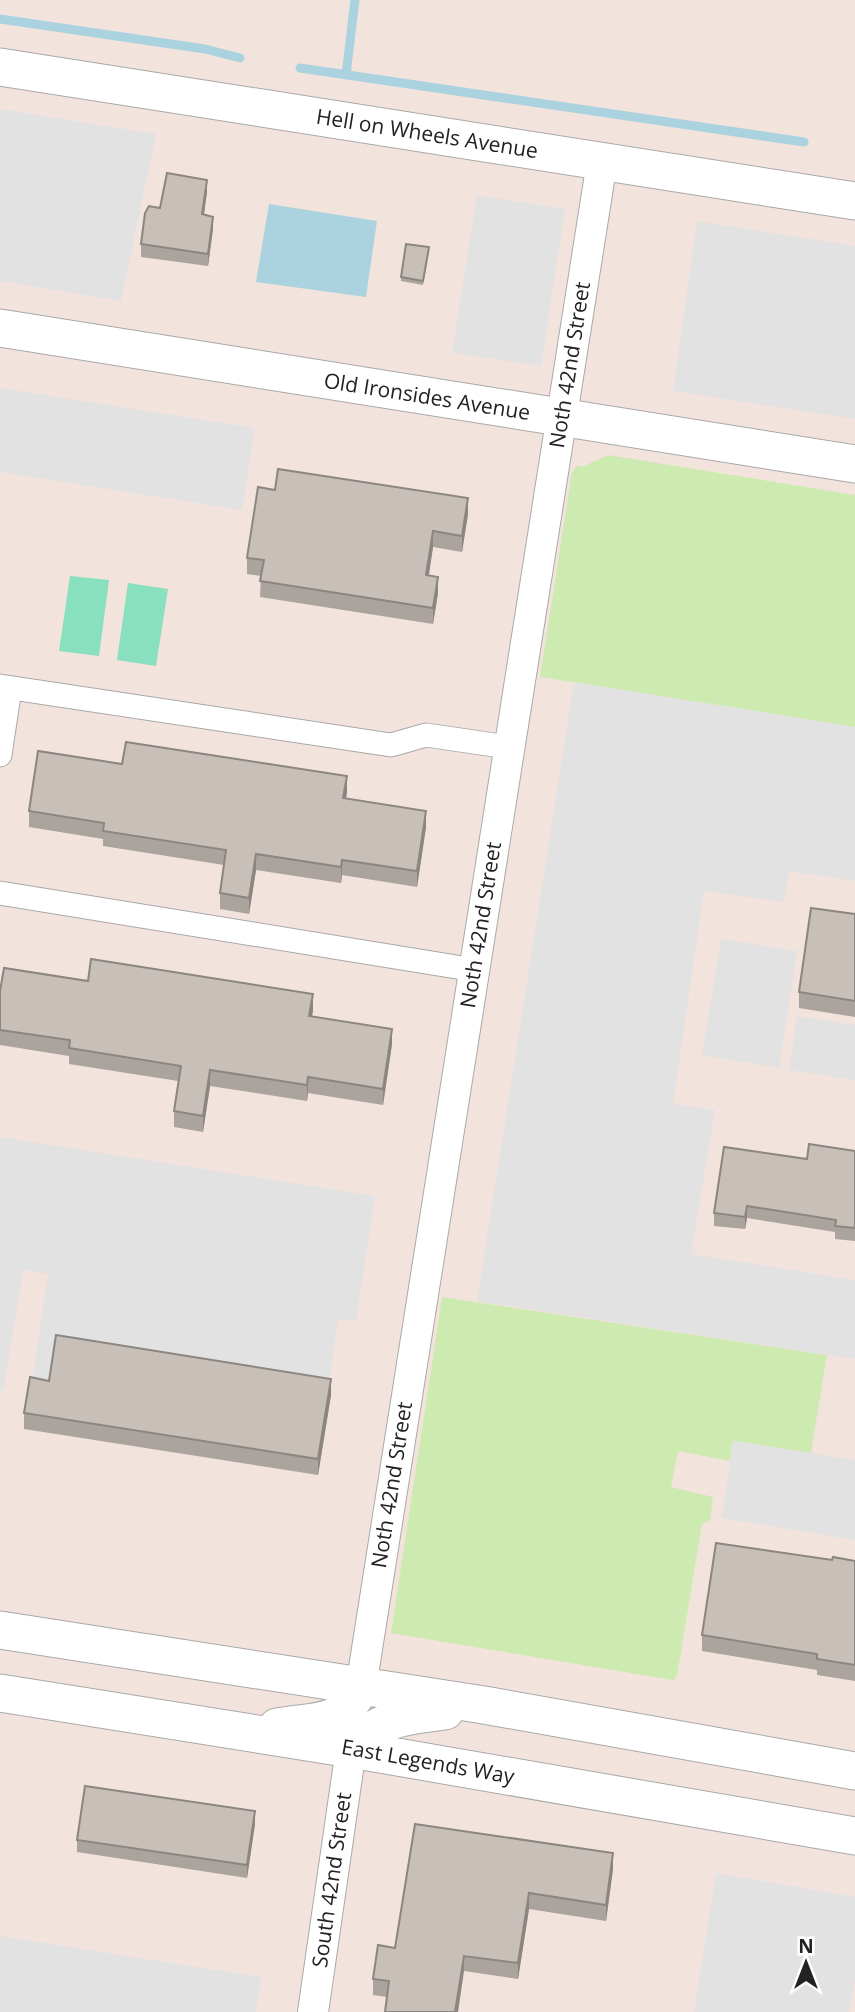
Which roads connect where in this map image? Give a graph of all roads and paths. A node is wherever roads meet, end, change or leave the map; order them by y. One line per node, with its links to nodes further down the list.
1 (0, 67): 2 (street, Hell on Wheels Avenue)
2 (602, 162): 3 (street, Hell on Wheels Avenue); 5 (street, Noth 42nd Street)
3 (855, 201)
4 (0, 328): 5 (street, Old Ironsides Avenue)
5 (561, 419): 6 (street, Old Ironsides Avenue); 8 (street, Noth 42nd Street)
6 (855, 464)
7 (5, 687): 8 (street); 9 (street)
8 (508, 747): 11 (street, Noth 42nd Street)
9 (0, 755)
10 (0, 893): 11 (street)
11 (475, 970): 13 (street, Noth 42nd Street)
12 (0, 1630): 13 (street)
13 (361, 1687): 15 (street); 16 (street)
14 (0, 1693): 16 (street, East Legends Way)
15 (484, 1705): 17 (street); 18 (street)
16 (248, 1732): 17 (street, East Legends Way)
17 (351, 1749): 19 (street, East Legends Way); 20 (street, South 42nd Street)
18 (855, 1771)
19 (855, 1836)
20 (313, 2012)

